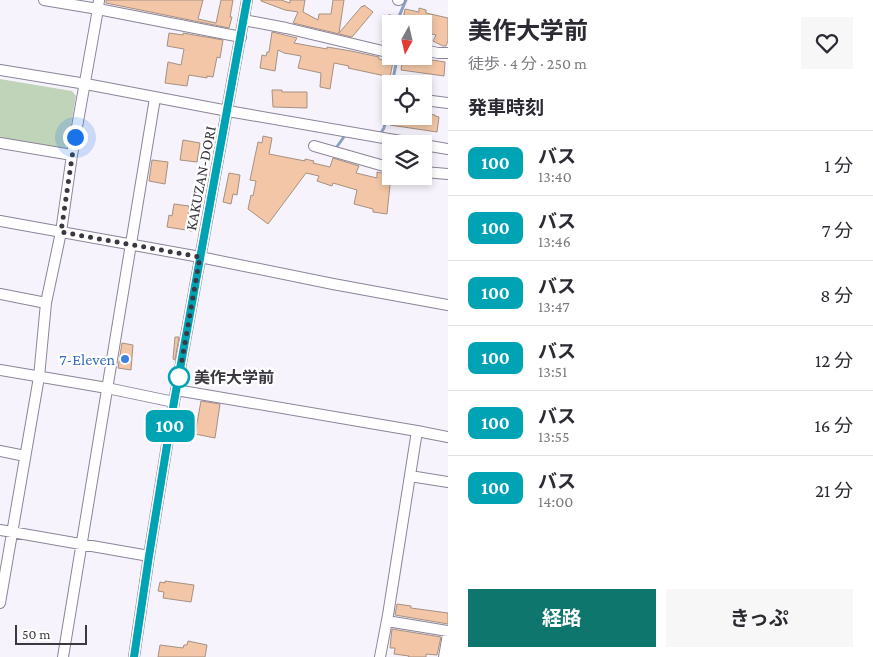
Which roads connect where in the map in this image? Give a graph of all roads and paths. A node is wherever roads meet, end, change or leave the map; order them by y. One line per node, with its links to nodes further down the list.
1 (44, 0): 3 (street)
2 (247, 0): 4 (street, KAKUZAN-DORI)
3 (98, 5): 5 (street); 10 (street)
4 (244, 20): 5 (street, KAKUZAN-DORI); 6 (street)
5 (241, 37): 14 (street, KAKUZAN-DORI)
6 (382, 51)
7 (432, 52): 8 (street)
8 (448, 52)
9 (0, 70): 10 (street)
10 (86, 84): 11 (street); 20 (street)
11 (155, 98): 14 (street); 26 (street)
12 (432, 101): 13 (street)
13 (448, 103)
14 (228, 111): 15 (street); 27 (street, KAKUZAN-DORI)
15 (382, 138)
16 (0, 143): 20 (street)
17 (314, 146): 21 (street)
18 (432, 146): 19 (street)
19 (448, 149)
20 (72, 155): 25 (street)
21 (382, 165)
22 (432, 173): 23 (street)
23 (448, 174)
24 (0, 221): 25 (street)
25 (61, 232): 26 (street); 29 (street)
26 (131, 245): 27 (street); 33 (street)
27 (200, 257): 30 (street); 34 (street, KAKUZAN-DORI)
28 (0, 294): 29 (street)
29 (46, 303): 32 (street)
30 (448, 305)
31 (0, 370): 32 (street)
32 (39, 377): 33 (street); 39 (street)
33 (107, 388): 35 (street); 44 (street)
34 (176, 390): 35 (street, KAKUZAN-DORI); 36 (street)
35 (174, 402): 45 (street, KAKUZAN-DORI)
36 (417, 431): 37 (street); 40 (street)
37 (448, 437)
38 (0, 451): 39 (street)
39 (25, 456): 43 (street)
40 (410, 476): 41 (street); 47 (street)
41 (448, 482)
42 (0, 530): 43 (street)
43 (12, 532): 44 (street); 46 (street)
44 (81, 544): 45 (street); 49 (street)
45 (149, 556): 50 (street, KAKUZAN-DORI)
46 (0, 603)
47 (387, 621): 48 (street); 51 (street)
48 (448, 633): 52 (street)
49 (63, 657)
50 (134, 657)
51 (380, 657)
52 (444, 657)

